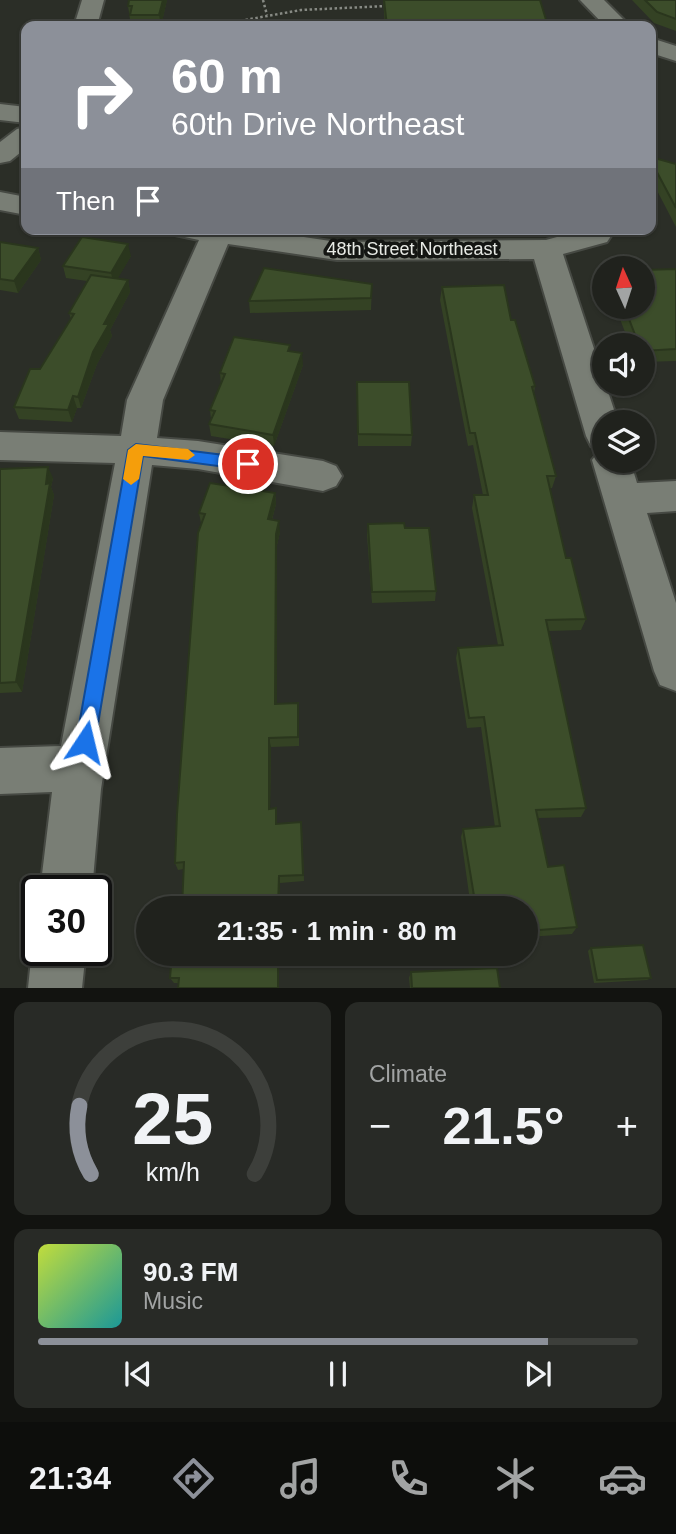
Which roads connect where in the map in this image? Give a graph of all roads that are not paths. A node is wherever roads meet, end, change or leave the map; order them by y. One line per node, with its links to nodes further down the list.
1 (93, 0): 3 (street)
2 (591, 0): 4 (street)
3 (87, 21)
4 (613, 21)
5 (656, 47): 6 (street)
6 (676, 54)
7 (0, 112): 8 (street)
8 (21, 114)
9 (21, 139): 10 (street)
10 (0, 155)
11 (0, 201): 12 (street)
12 (21, 205)
13 (201, 235): 19 (street)
14 (229, 235): 16 (street, 48th Street Northeast)
15 (596, 236): 16 (street, 48th Street Northeast)
16 (546, 249): 17 (street)
17 (596, 410)
18 (0, 446): 19 (street)
19 (136, 450): 21 (street); 25 (street)
20 (615, 473): 23 (street)
21 (323, 475)
22 (676, 496): 23 (street)
23 (623, 499): 24 (street)
24 (676, 671)
25 (81, 768): 26 (street); 27 (street)
26 (0, 771)
27 (68, 875)
28 (57, 966): 29 (street)
29 (55, 988)

